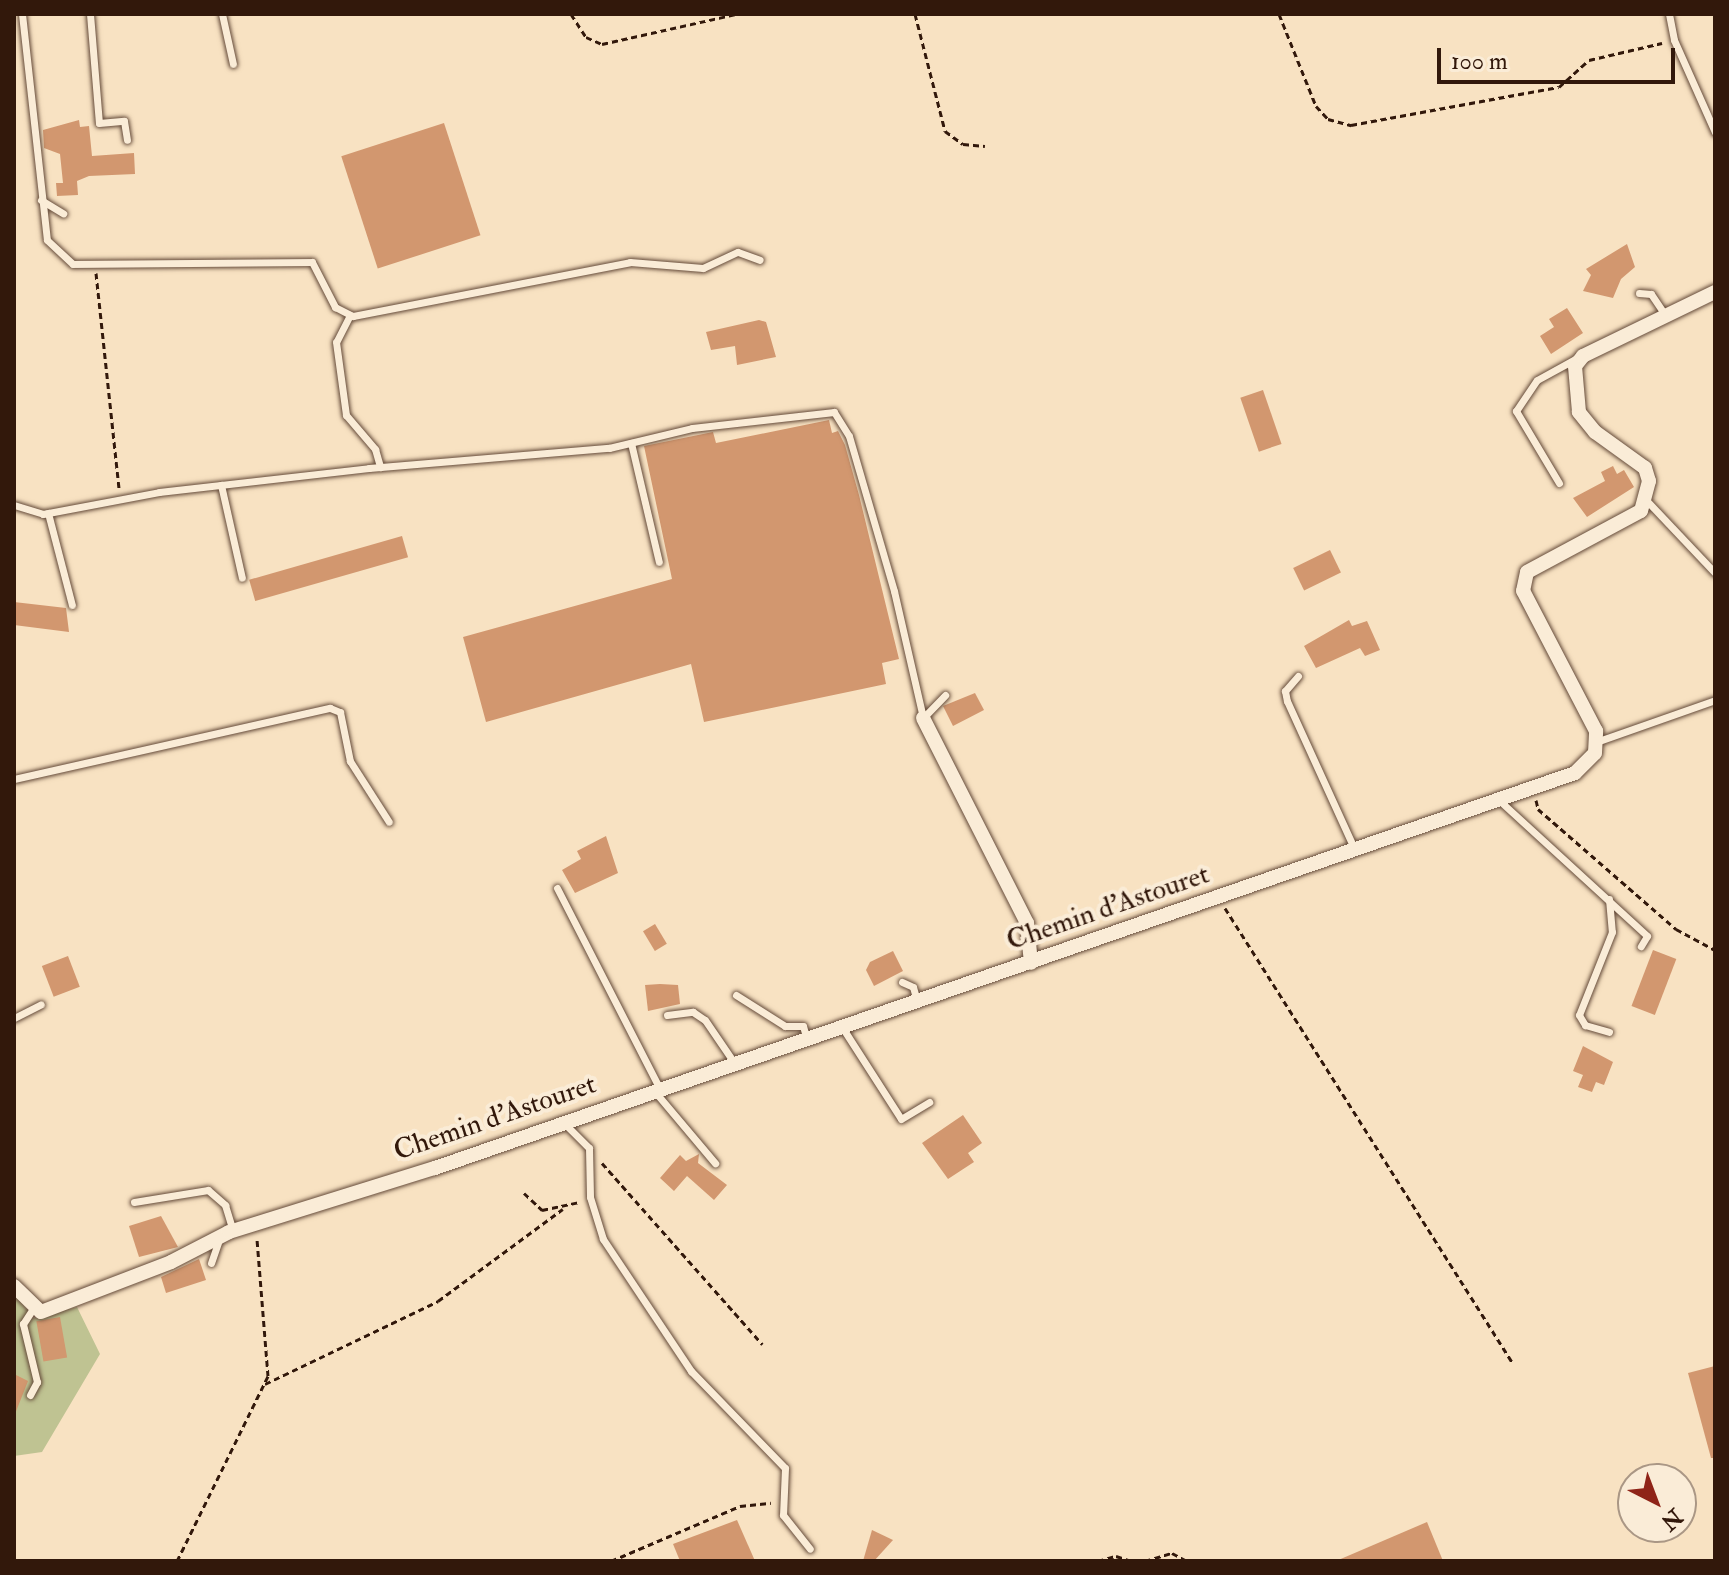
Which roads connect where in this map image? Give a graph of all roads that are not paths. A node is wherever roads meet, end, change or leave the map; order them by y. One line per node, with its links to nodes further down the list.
1 (22, 14): 8 (lane)
2 (90, 14): 7 (lane)
3 (222, 14): 5 (lane)
4 (1669, 14): 6 (lane)
5 (233, 64)
6 (1715, 132)
7 (127, 140)
8 (41, 200): 9 (lane); 13 (lane)
9 (63, 213)
10 (760, 260): 13 (lane)
11 (1715, 292): 14 (street)
12 (1639, 293): 14 (lane)
13 (350, 315): 17 (lane)
14 (1666, 316): 15 (street)
15 (1583, 356): 18 (lane); 20 (street)
16 (631, 443): 17 (lane); 23 (lane); 30 (lane)
17 (380, 467): 19 (lane)
18 (1559, 483)
19 (221, 485): 22 (lane); 25 (lane)
20 (1644, 499): 24 (lane); 31 (street)
21 (14, 505): 22 (lane)
22 (48, 513): 26 (lane)
23 (659, 562)
24 (1715, 573)
25 (242, 578)
26 (72, 605)
27 (1298, 676): 35 (lane)
28 (945, 695): 30 (lane)
29 (1715, 700): 31 (lane)
30 (923, 718): 39 (street)
31 (1596, 742): 33 (street, Chemin d'Astouret)
32 (14, 779): 34 (lane)
33 (1501, 802): 35 (street, Chemin d'Astouret); 37 (lane)
34 (389, 822)
35 (1356, 852): 39 (street, Chemin d'Astouret)
36 (557, 888): 50 (lane)
37 (1609, 899): 38 (lane); 47 (lane)
38 (1641, 946)
39 (1031, 963): 42 (street, Chemin d'Astouret)
40 (902, 982): 42 (lane)
41 (736, 995): 48 (lane)
42 (917, 1001): 46 (street, Chemin d'Astouret)
43 (41, 1004): 45 (lane)
44 (667, 1015): 49 (lane)
45 (14, 1018)
46 (842, 1027): 48 (street, Chemin d'Astouret); 51 (lane)
47 (1609, 1032)
48 (807, 1040): 49 (street, Chemin d'Astouret)
49 (735, 1064): 50 (street, Chemin d'Astouret)
50 (658, 1090): 52 (street, Chemin d'Astouret); 53 (lane)
51 (929, 1102)
52 (562, 1121): 55 (street, Chemin d'Astouret); 60 (lane)
53 (715, 1163)
54 (134, 1202): 55 (lane)
55 (226, 1234): 56 (lane); 58 (street, Chemin d'Astouret)
56 (211, 1263)
57 (14, 1286): 58 (street)
58 (32, 1310): 59 (lane)
59 (30, 1395)
60 (810, 1549)

